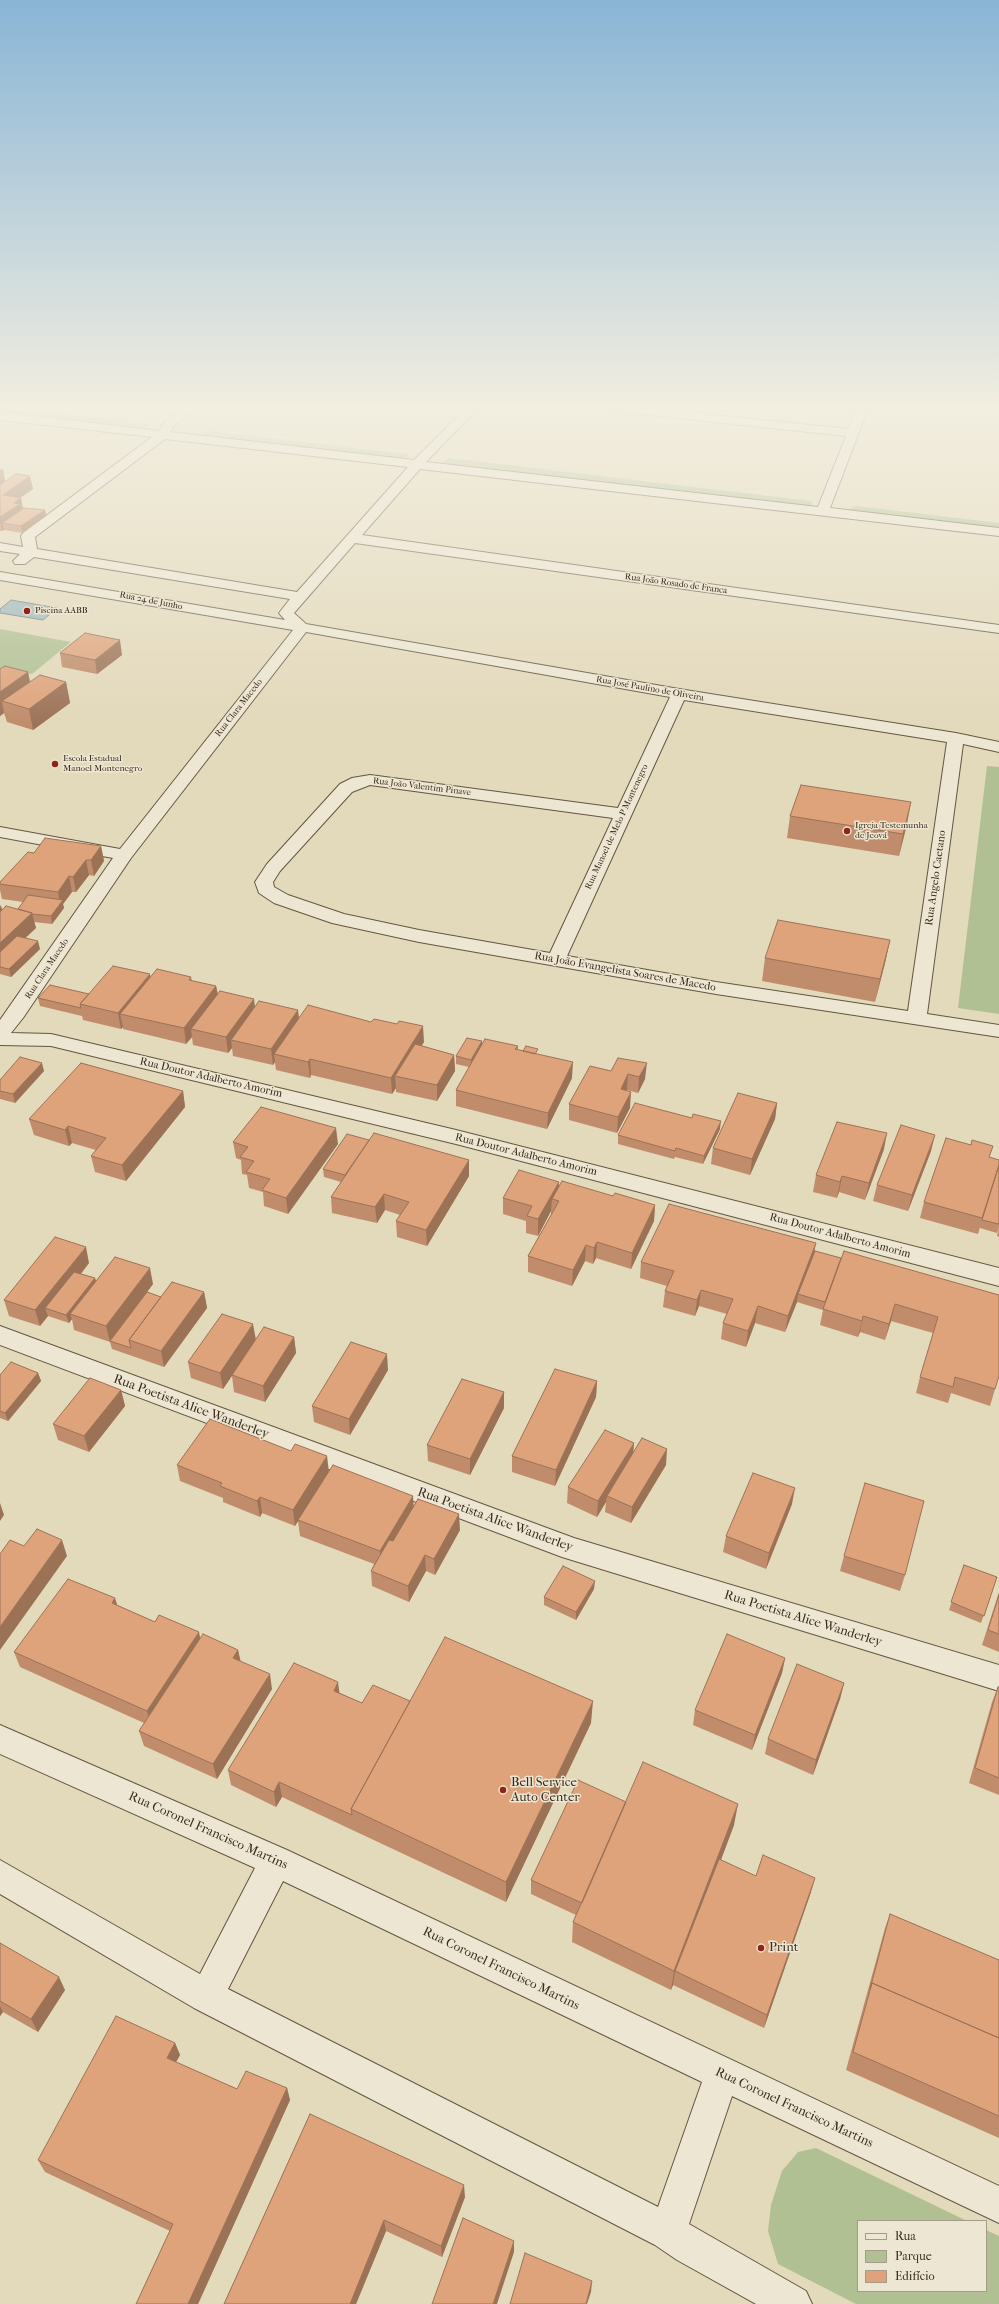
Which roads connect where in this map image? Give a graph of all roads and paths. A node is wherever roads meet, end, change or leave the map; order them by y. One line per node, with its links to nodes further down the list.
1 (57, 514): 7 (street)
2 (373, 514): 5 (street)
3 (875, 514): 4 (street)
4 (999, 532)
5 (352, 538): 9 (street); 11 (street, Rua João Rosado de Franca)
6 (0, 547): 7 (street)
7 (31, 552): 8 (street); 9 (street)
8 (0, 576): 10 (street, Rua 24 de Junho)
9 (301, 597): 10 (street)
10 (302, 628): 12 (street, Rua José Paulino de Oliveira); 17 (street, Rua Clara Macedo)
11 (999, 629)
12 (679, 694): 13 (street, Rua José Paulino de Oliveira); 15 (street, Rua Manoel de Melo P Montenegro)
13 (956, 738): 14 (street, Rua José Paulino de Oliveira); 21 (street, Rua Angelo Caetano)
14 (999, 747)
15 (623, 814): 18 (street, Rua João Valentim Pinave); 19 (street, Rua Manoel de Melo P Montenegro)
16 (0, 832): 17 (street)
17 (124, 855): 20 (street, Rua Clara Macedo)
18 (264, 882): 19 (street, Rua João Evangelista Soares de Macedo)
19 (556, 960): 21 (street, Rua João Evangelista Soares de Macedo)
20 (8, 1012): 23 (street, Rua Clara Macedo); 25 (street, Rua Doutor Adalberto Amorim)
21 (917, 1017): 22 (street, Rua João Evangelista Soares de Macedo)
22 (999, 1031)
23 (0, 1033)
24 (0, 1039): 25 (street, Rua Doutor Adalberto Amorim)
25 (51, 1040): 26 (street, Rua Doutor Adalberto Amorim)
26 (999, 1277)
27 (0, 1335): 28 (street, Rua Poetista Alice Wanderley)
28 (999, 1678)
29 (0, 1739): 30 (street, Rua Coronel Francisco Martins)
30 (276, 1861): 32 (street); 33 (street, Rua Coronel Francisco Martins)
31 (0, 1876): 32 (street)
32 (206, 1996): 35 (street)
33 (722, 2074): 34 (street, Rua Coronel Francisco Martins); 35 (street)
34 (999, 2205)
35 (668, 2232): 36 (street)
36 (793, 2304)

